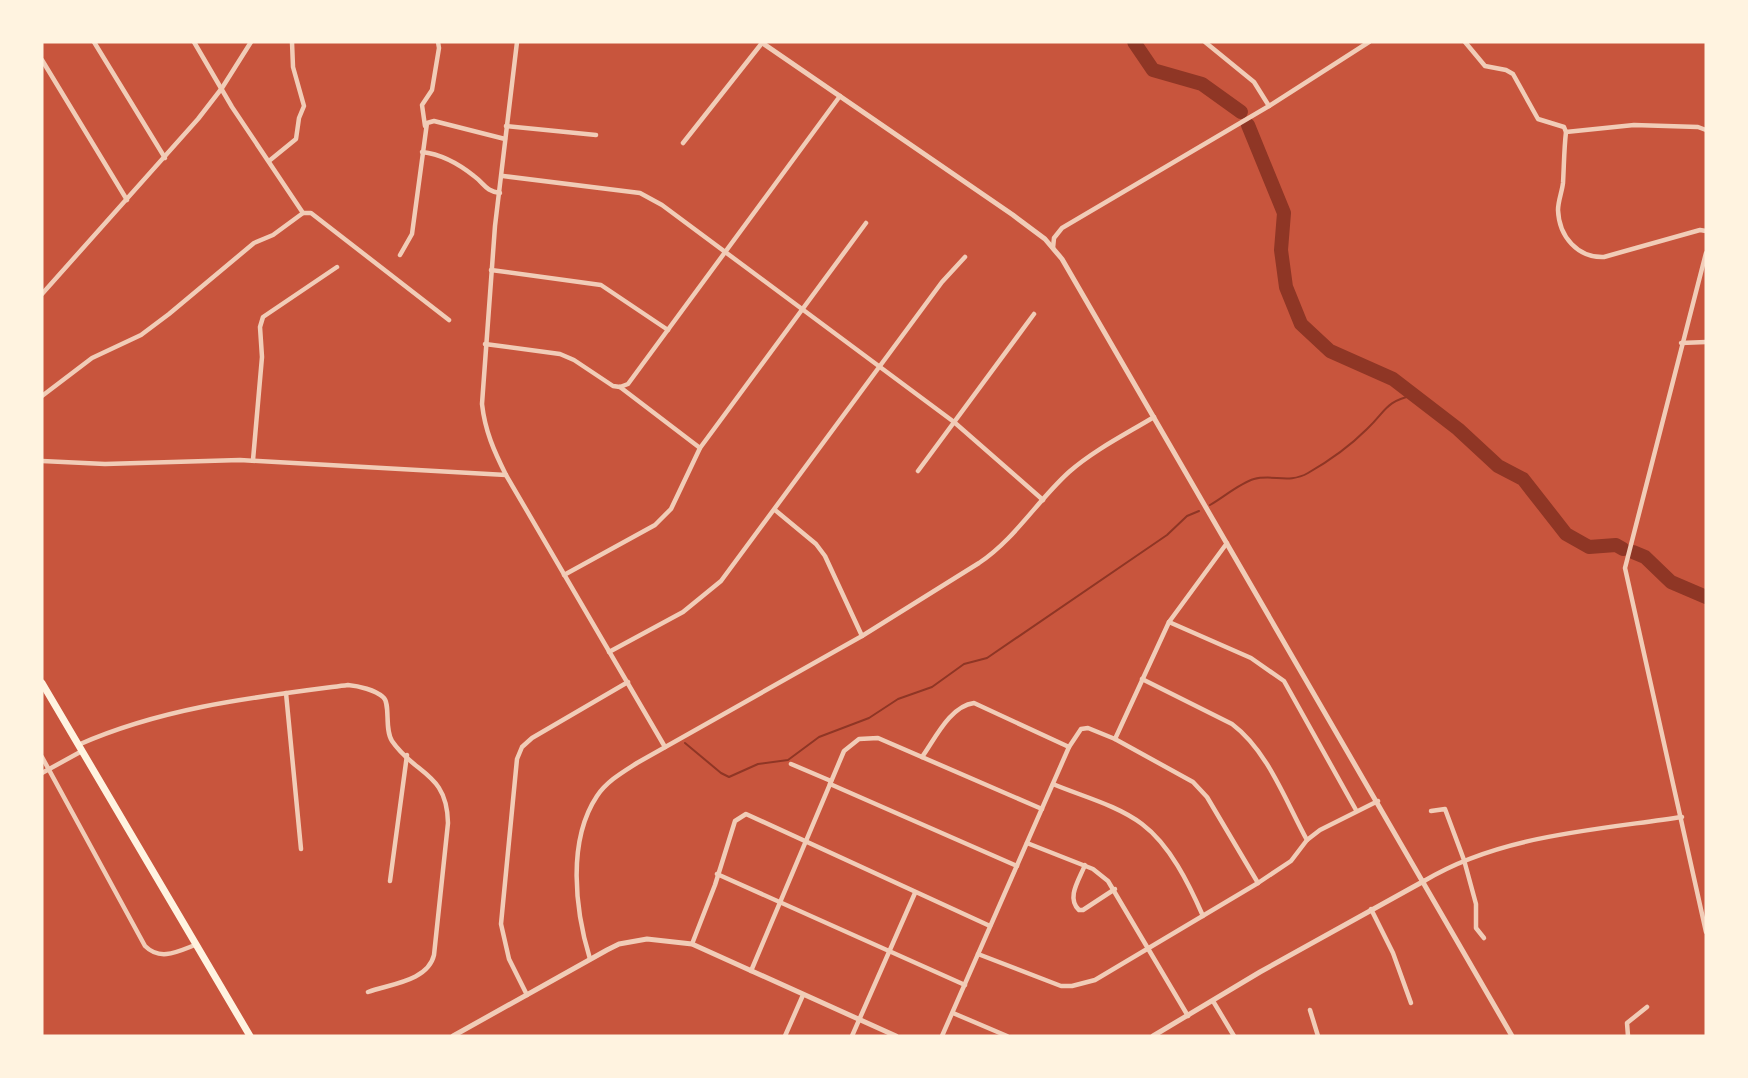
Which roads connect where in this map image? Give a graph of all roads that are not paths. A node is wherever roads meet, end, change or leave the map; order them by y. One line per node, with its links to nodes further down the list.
1 (94, 42): 23 (street)
2 (194, 42): 12 (street)
3 (251, 42): 12 (street)
4 (292, 42): 24 (street)
5 (438, 42): 15 (street)
6 (517, 42): 16 (street)
7 (761, 42): 13 (street); 21 (street)
8 (1204, 42): 14 (street)
9 (1369, 42): 14 (street)
10 (1465, 42): 18 (street)
11 (42, 60): 27 (street)
12 (222, 88): 23 (street); 24 (street)
13 (840, 96): 31 (street); 33 (street)
14 (1269, 106): 31 (street)
15 (425, 126): 20 (street); 22 (street)
16 (506, 126): 19 (street); 20 (street)
17 (1706, 130): 18 (street)
18 (1566, 132): 30 (street)
19 (596, 135)
20 (505, 139): 25 (street)
21 (683, 143)
22 (422, 152): 26 (street); 34 (street)
23 (165, 158): 27 (street)
24 (269, 161): 28 (street)
25 (503, 176): 26 (street); 33 (street)
26 (500, 193): 37 (street)
27 (127, 200): 38 (street)
28 (303, 213): 41 (street); 48 (street)
29 (866, 222): 39 (street)
30 (1706, 231)
31 (1053, 248): 49 (street)
32 (1706, 253): 45 (street)
33 (725, 254): 39 (street); 42 (street)
34 (399, 255)
35 (965, 257): 46 (street)
36 (337, 267): 52 (street)
37 (491, 270): 42 (street); 44 (street)
38 (42, 294)
39 (802, 310): 46 (street); 51 (street)
40 (1034, 314): 50 (street)
41 (449, 320)
42 (669, 330): 47 (street)
43 (1706, 342): 45 (street)
44 (485, 344): 47 (street); 55 (street)
45 (1681, 344): 83 (street)
46 (878, 366): 50 (street); 57 (street)
47 (621, 387): 51 (street)
48 (42, 396)
49 (1154, 417): 56 (street); 58 (street)
50 (954, 422): 54 (street); 56 (street)
51 (700, 448): 59 (street)
52 (253, 460): 53 (street); 55 (street)
53 (42, 461)
54 (918, 471)
55 (506, 475): 59 (street)
56 (1043, 500): 61 (street)
57 (775, 510): 61 (street); 62 (street)
58 (1227, 543): 60 (street); 79 (street)
59 (564, 575): 62 (street)
60 (1169, 622): 63 (street); 81 (street)
61 (862, 636): 68 (street)
62 (609, 652): 64 (street)
63 (1142, 679): 67 (street); 84 (street)
64 (628, 682): 68 (street); 112 (street)
65 (42, 683): 70 (highway)
66 (286, 693): 70 (street); 71 (street); 87 (street)
67 (1114, 739): 69 (street); 94 (street)
68 (665, 747): 108 (street)
69 (1069, 747): 73 (street); 78 (street)
70 (80, 748): 75 (street); 104 (highway)
71 (407, 755): 93 (street); 111 (street)
72 (42, 757): 75 (street)
73 (922, 757): 77 (street); 80 (street)
74 (791, 764): 77 (street)
75 (50, 769): 76 (street); 104 (street)
76 (42, 773)
77 (831, 782): 85 (street); 90 (street)
78 (1053, 784): 80 (street); 99 (street)
79 (1378, 801): 81 (street); 92 (street)
80 (1042, 809): 86 (street)
81 (1356, 810): 84 (street)
82 (1431, 811): 88 (street)
83 (1682, 817): 88 (street); 101 (street)
84 (1307, 840): 94 (street)
85 (805, 842): 91 (street); 96 (street); 97 (street)
86 (1027, 843): 89 (street); 90 (street)
87 (301, 849)
88 (1464, 860): 92 (street); 102 (street)
89 (1085, 866): 95 (street); 95 (street)
90 (1017, 867): 100 (street)
91 (717, 874): 97 (street); 103 (street)
92 (1424, 880): 98 (street); 131 (street)
93 (390, 881)
94 (1258, 883): 99 (street)
95 (1115, 889): 105 (street)
96 (915, 893): 100 (street); 106 (street)
97 (780, 902): 106 (street); 109 (street)
98 (1371, 909): 114 (street); 115 (street)
99 (1203, 916): 105 (street)
100 (990, 926): 107 (street)
101 (1706, 932)
102 (1484, 938)
103 (692, 944): 108 (street); 109 (street)
104 (195, 945): 121 (highway)
105 (1150, 948): 107 (street); 119 (street)
106 (889, 952): 110 (street); 120 (street)
107 (978, 954): 110 (street)
108 (590, 959): 112 (street)
109 (751, 971): 113 (street)
110 (965, 985): 118 (street)
111 (368, 992)
112 (527, 995): 122 (street)
113 (803, 995): 120 (street); 123 (street)
114 (1213, 1001): 119 (street); 129 (street)
115 (1411, 1003)
116 (1647, 1007): 132 (street)
117 (1310, 1010): 130 (street)
118 (952, 1013): 126 (street); 127 (street)
119 (1188, 1016): 128 (street)
120 (860, 1019): 124 (street); 125 (street)
121 (250, 1036)
122 (453, 1036)
123 (785, 1036)
124 (852, 1036)
125 (896, 1036)
126 (942, 1036)
127 (1007, 1036)
128 (1153, 1036)
129 (1234, 1036)
130 (1318, 1036)
131 (1512, 1036)
132 (1628, 1036)

